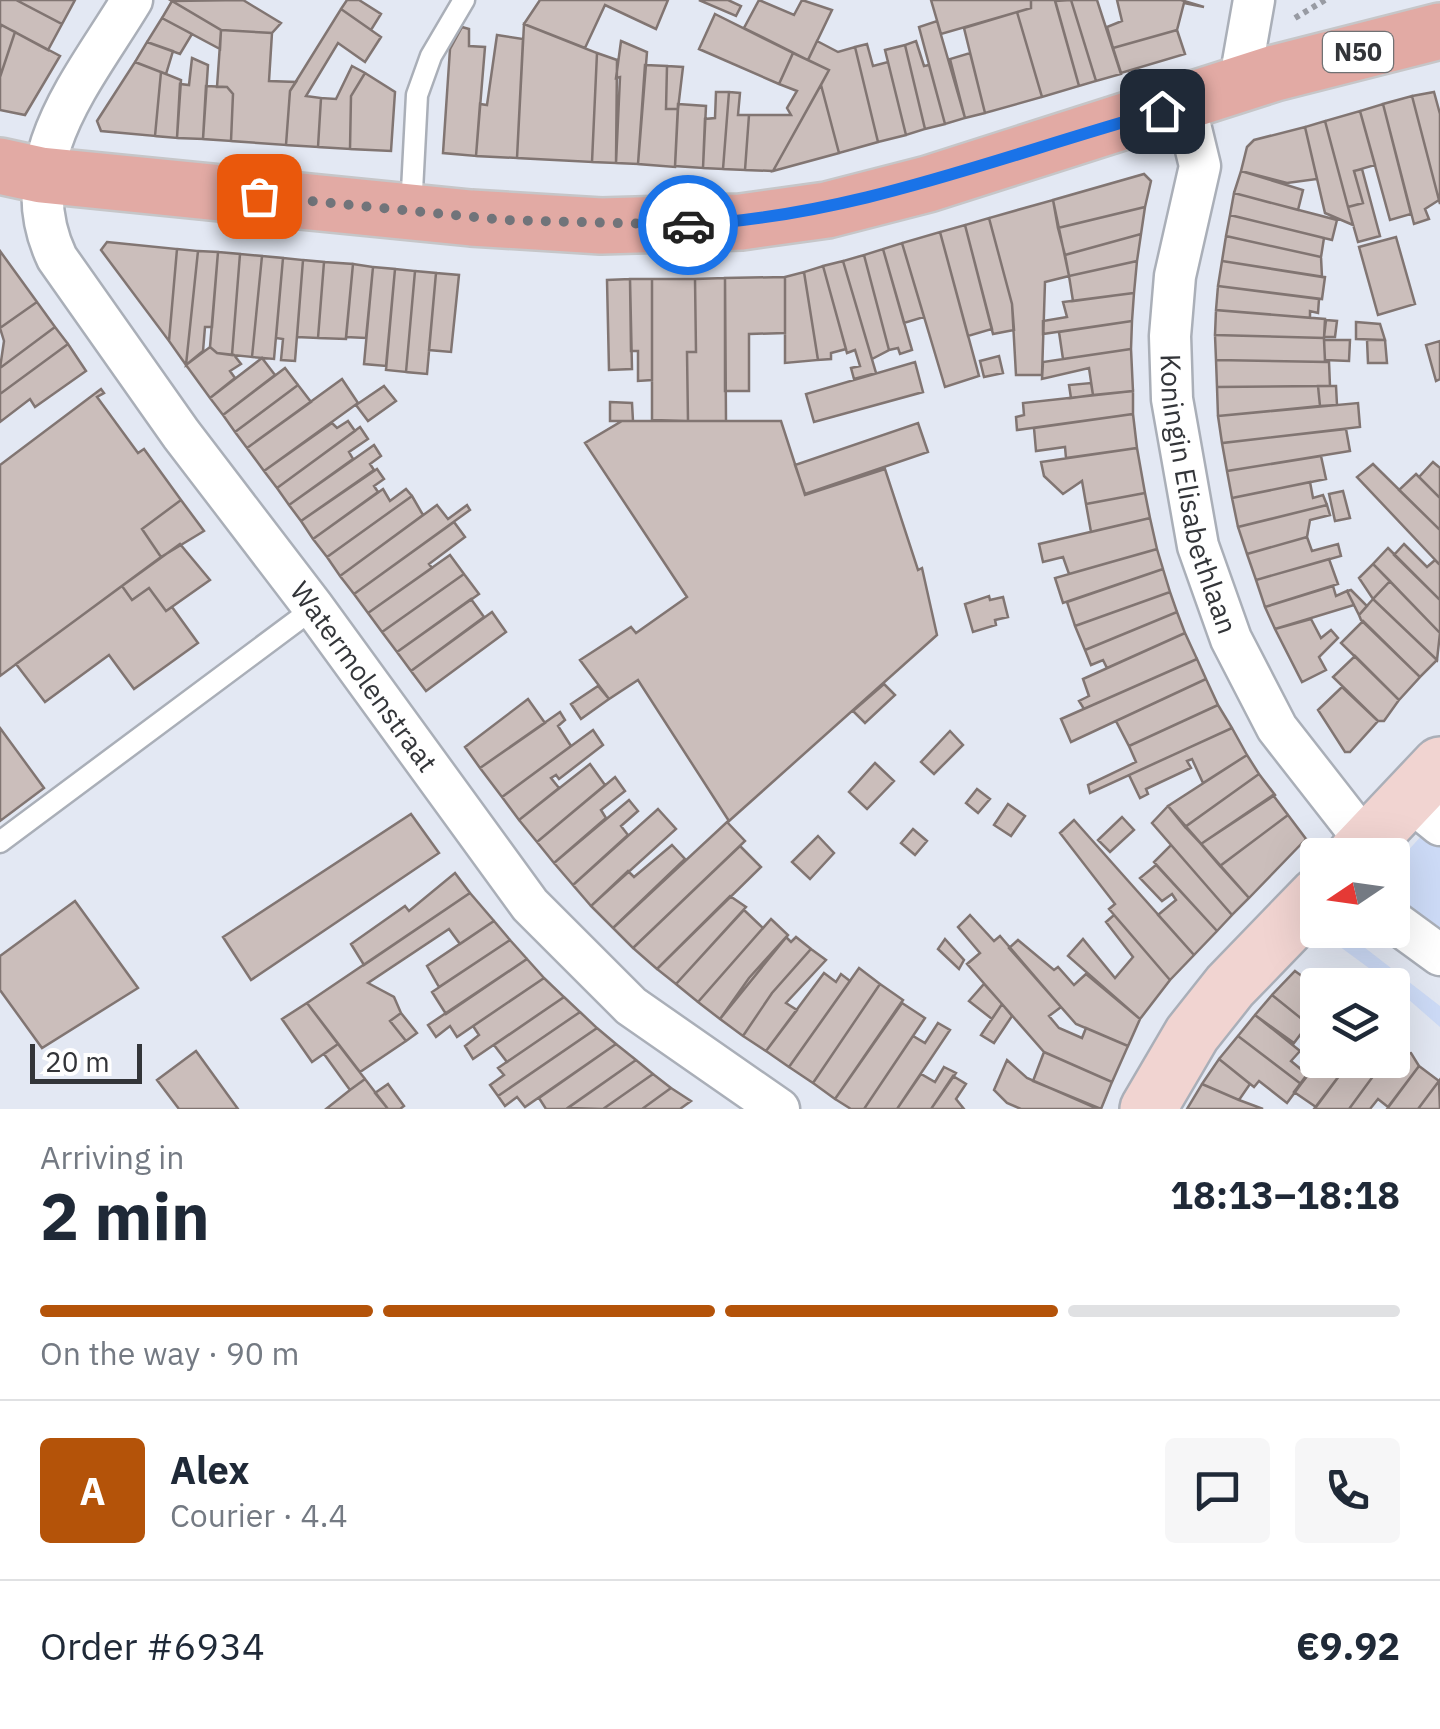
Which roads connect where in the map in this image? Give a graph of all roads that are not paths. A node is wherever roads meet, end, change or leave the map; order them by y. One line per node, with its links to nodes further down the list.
1 (132, 0): 8 (street)
2 (464, 0): 9 (lane)
3 (1254, 0): 6 (street)
4 (1430, 0): 6 (main road, N50)
5 (1440, 31): 6 (main road, N50)
6 (1257, 79): 7 (main road, N50)
7 (1186, 104): 9 (main road, N50); 12 (street, Koningin Elisabethlaan)
8 (20, 170): 9 (main road, N50); 10 (street, Watermolenstraat)
9 (411, 212)
10 (314, 608): 14 (lane); 18 (street, Watermolenstraat)
11 (1429, 796): 13 (street)
12 (1352, 838)
13 (1374, 838)
14 (0, 842)
15 (1300, 914): 19 (street)
16 (1410, 933): 17 (street)
17 (1440, 955)
18 (779, 1109)
19 (1148, 1109)

